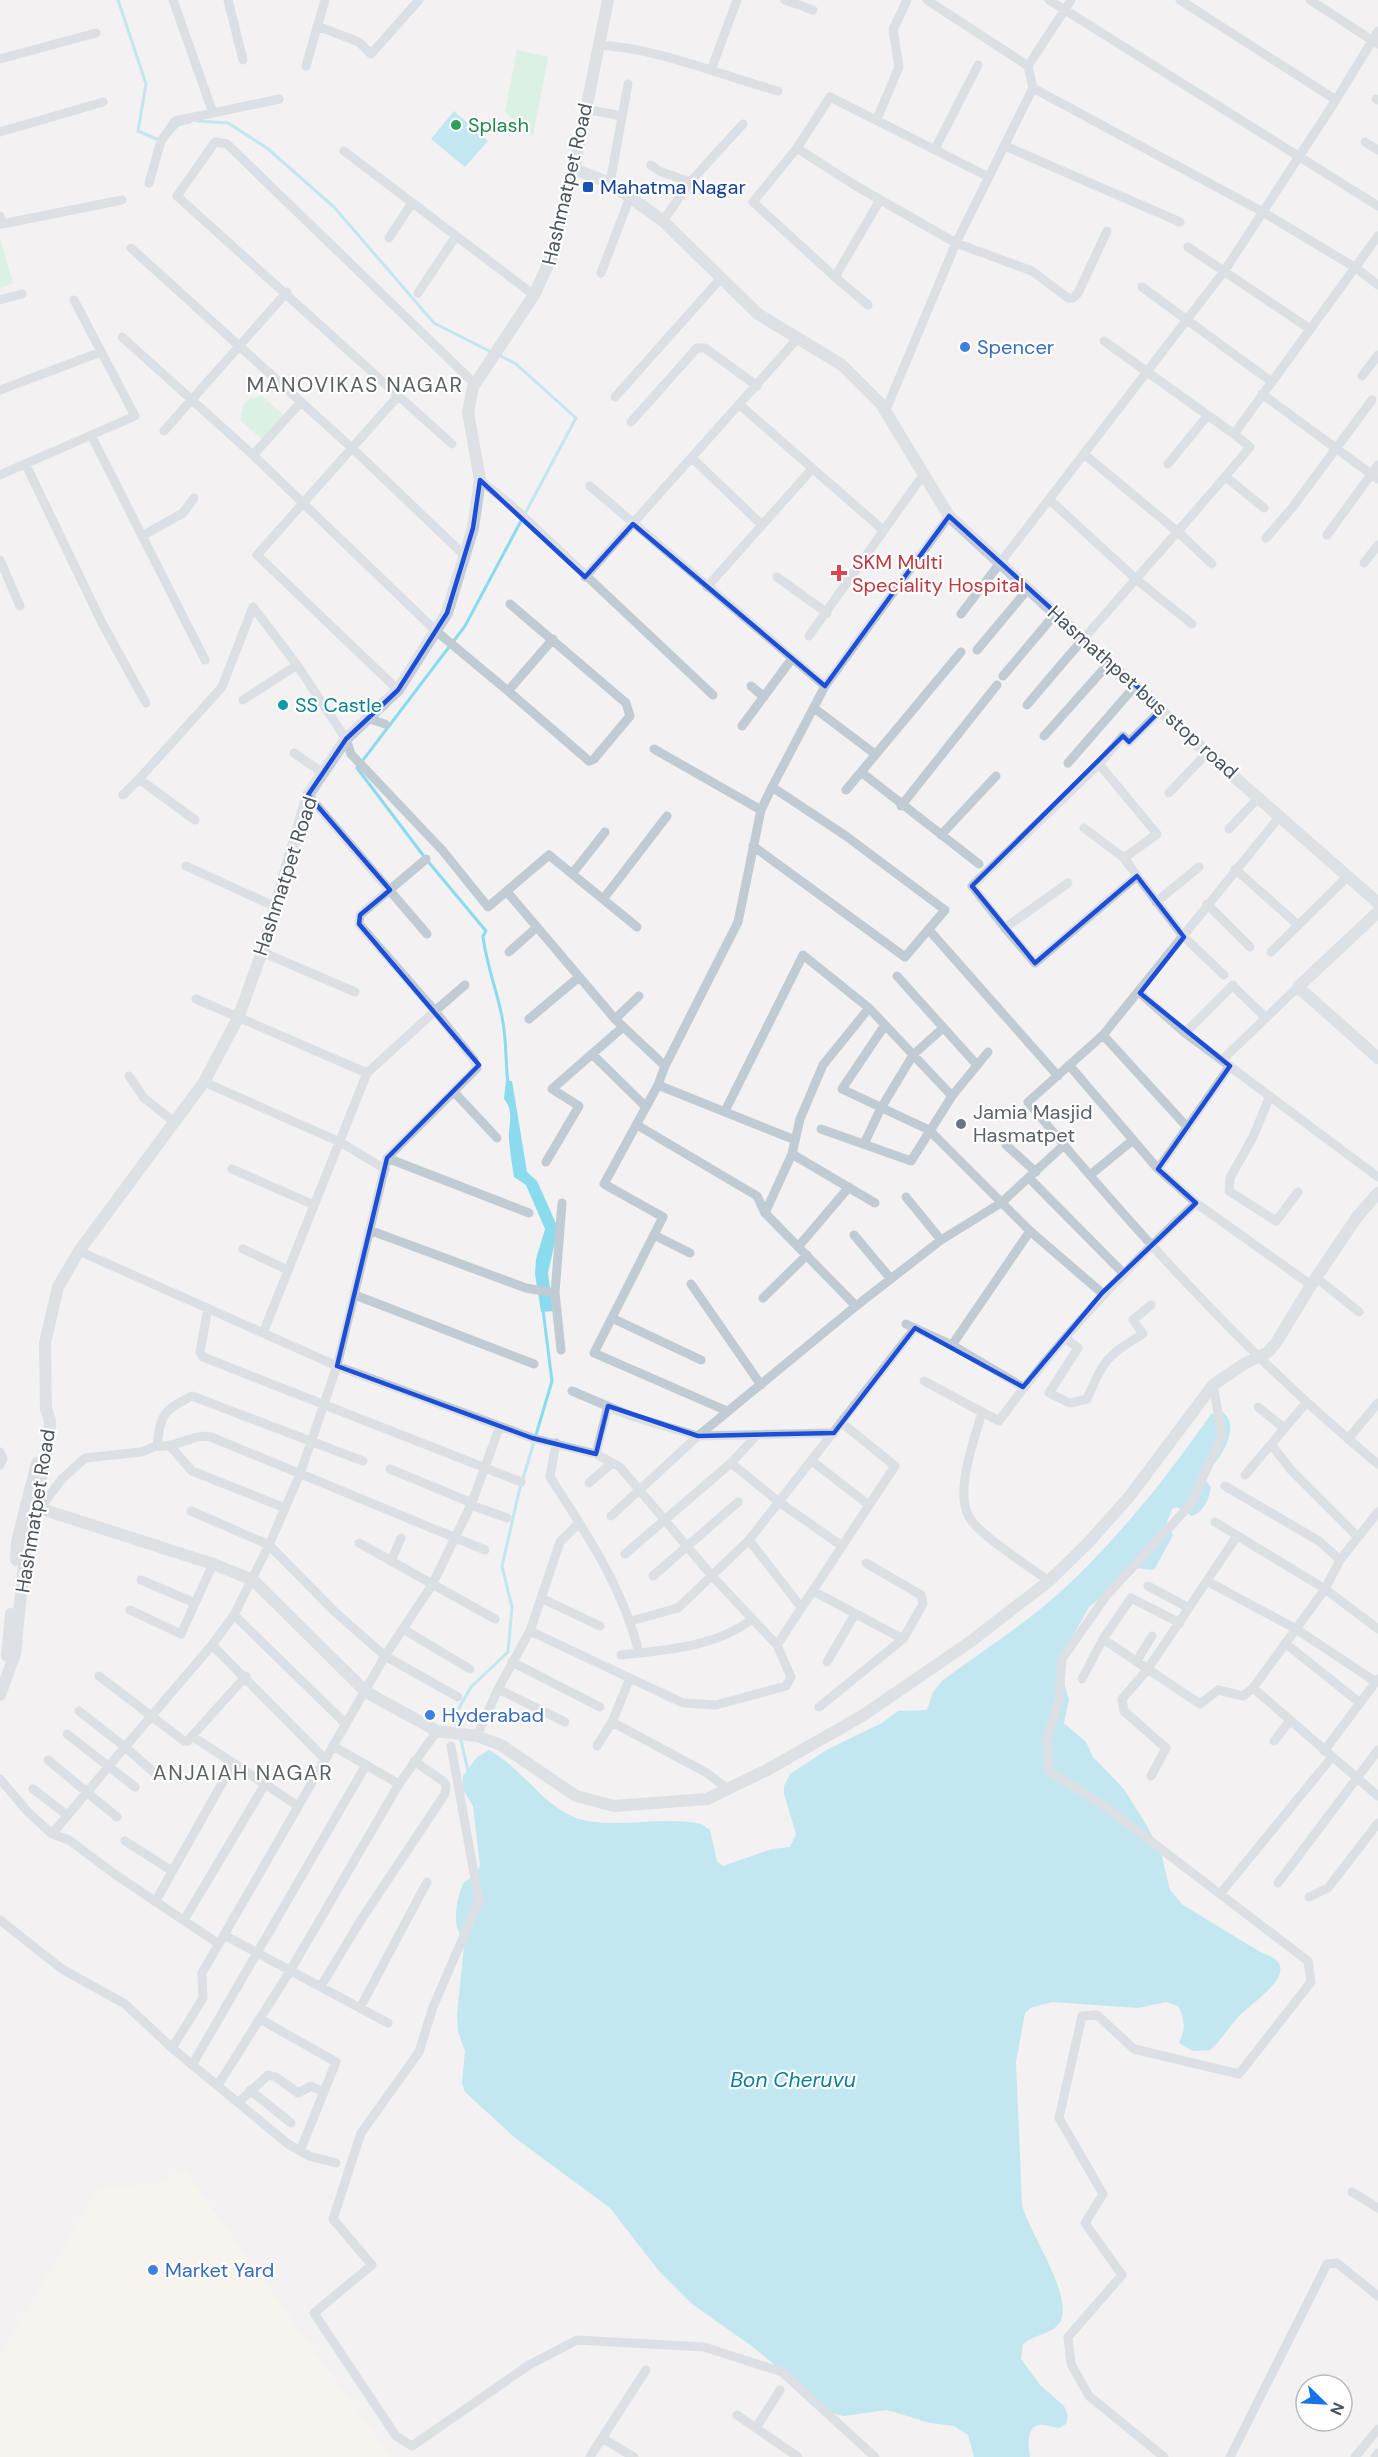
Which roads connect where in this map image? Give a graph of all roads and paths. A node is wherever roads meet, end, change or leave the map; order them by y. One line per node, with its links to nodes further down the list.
1 (174, 0): 34 (street)
2 (228, 0): 22 (street)
3 (325, 0): 16 (street)
4 (419, 0): 16 (street)
5 (608, 0): 20 (street, Hashmatpet Road)
6 (737, 0): 26 (street)
7 (785, 0): 14 (street)
8 (907, 0): 36 (street)
9 (927, 0): 25 (street)
10 (1049, 0): 15 (street)
11 (1071, 0): 15 (street)
12 (1180, 0): 31 (street)
13 (1310, 0): 19 (street)
14 (813, 10)
15 (1064, 10): 25 (street); 45 (street)
16 (317, 26): 24 (street)
17 (1378, 31): 19 (street)
18 (96, 33): 21 (street)
19 (1375, 42): 31 (street)
20 (598, 45): 26 (street); 33 (street, Hashmatpet Road)
21 (0, 59)
22 (243, 60)
23 (978, 65): 42 (street)
24 (306, 66)
25 (1028, 66): 28 (street)
26 (711, 70): 29 (street)
27 (628, 84): 35 (street)
28 (1033, 88): 40 (street); 57 (street)
29 (778, 91)
30 (279, 99): 34 (street)
31 (1336, 100): 45 (street)
32 (103, 102): 38 (street)
33 (585, 109): 35 (street); 47 (street, Hashmatpet Road)
34 (213, 112): 50 (street)
35 (622, 116): 51 (street)
36 (877, 119): 41 (street); 42 (street)
37 (743, 124): 49 (street)
38 (0, 132)
39 (1365, 142): 43 (street)
40 (1005, 146): 48 (street); 60 (street)
41 (797, 147): 54 (street); 72 (street)
42 (936, 149): 48 (street)
43 (1378, 150)
44 (344, 152): 55 (street)
45 (1300, 159): 56 (street); 57 (street)
46 (651, 165): 49 (street)
47 (574, 169): 51 (street, Hasmathpet bus stop road); 78 (street, Hashmatpet Road)
48 (989, 177): 65 (street)
49 (690, 182): 58 (street)
50 (148, 183)
51 (610, 183): 52 (street, Hasmathpet bus stop road)
52 (630, 197): 58 (street, Hasmathpet bus stop road); 70 (street)
53 (122, 200): 59 (street)
54 (880, 200): 65 (street); 72 (street)
55 (412, 203): 62 (street); 64 (street)
56 (1378, 206)
57 (1263, 212): 68 (street); 69 (street)
58 (663, 220): 71 (street, Hasmathpet bus stop road)
59 (1, 222)
60 (1180, 222)
61 (1107, 231): 65 (street)
62 (456, 236): 76 (street); 78 (street)
63 (1378, 236): 68 (street)
64 (389, 238)
65 (956, 243): 103 (street)
66 (1188, 247): 69 (street)
67 (131, 248): 87 (street)
68 (1356, 268): 73 (street); 83 (street)
69 (1225, 270): 82 (street); 83 (street)
70 (601, 273)
71 (722, 277): 85 (street, Hasmathpet bus stop road); 98 (street)
72 (835, 277): 81 (street)
73 (1378, 285)
74 (1142, 287): 82 (street)
75 (287, 292): 87 (street); 92 (street); 97 (street)
76 (418, 293)
77 (22, 294): 79 (street)
78 (534, 295): 92 (street, Hashmatpet Road)
79 (0, 300)
80 (74, 300): 88 (street)
81 (868, 305)
82 (1186, 321): 90 (street); 93 (street)
83 (1310, 330): 93 (street)
84 (122, 337): 100 (street)
85 (798, 338): 94 (street); 103 (street, Hasmathpet bus stop road)
86 (1104, 341): 90 (street)
87 (238, 346): 100 (street); 101 (street)
88 (100, 352): 95 (street); 108 (street)
89 (1378, 355): 91 (street)
90 (1146, 373): 104 (street); 112 (street)
91 (1362, 376)
92 (479, 379): 123 (street, Hashmatpet Road)
93 (1272, 382): 96 (street)
94 (757, 386): 102 (street); 105 (street)
95 (0, 390)
96 (1262, 394): 107 (street); 111 (street)
97 (399, 395): 109 (street); 110 (street)
98 (615, 397)
99 (1372, 399): 111 (street)
100 (191, 401): 106 (street); 113 (street)
101 (301, 402): 110 (street); 113 (street)
102 (740, 405): 114 (street); 118 (street)
103 (885, 412): 120 (street, Hasmathpet bus stop road)
104 (1208, 415): 107 (street); 115 (street)
105 (631, 422)
106 (164, 431)
107 (1234, 434): 122 (street)
108 (91, 435): 116 (street); 135 (street)
109 (452, 444)
110 (352, 448): 127 (street); 138 (street)
111 (1335, 449): 121 (street); 136 (street)
112 (1084, 454): 126 (street); 133 (street)
113 (253, 455): 127 (street)
114 (692, 458): 130 (street); 131 (street)
115 (1168, 464)
116 (26, 465): 119 (street); 174 (street)
117 (1378, 465): 121 (street)
118 (812, 469): 131 (street); 132 (street)
119 (0, 475)
120 (923, 475): 129 (street, Hasmathpet bus stop road); 132 (street)
121 (1375, 476): 134 (street)
122 (1226, 477): 128 (street); 133 (street)
123 (480, 480): 138 (street, Hashmatpet Road); 143 (street)
124 (590, 486): 130 (street)
125 (195, 498): 135 (street)
126 (1050, 500): 141 (street); 145 (street)
127 (303, 506): 154 (street); 169 (street)
128 (1264, 508)
129 (949, 516): 141 (street, Hasmathpet bus stop road); 168 (street)
130 (633, 524): 143 (street); 146 (street)
131 (762, 525): 146 (street)
132 (883, 530): 150 (street)
133 (1178, 532): 142 (street); 145 (street)
134 (1327, 535)
135 (142, 536): 160 (street)
136 (1266, 538)
137 (1378, 545): 140 (street)
138 (463, 554): 154 (street, Hashmatpet Road)
139 (0, 560): 149 (street)
140 (1364, 563)
141 (1002, 564): 147 (street, Hasmathpet bus stop road); 152 (street)
142 (1212, 564)
143 (585, 577): 171 (street)
144 (777, 577): 150 (street)
145 (1137, 580): 153 (street); 156 (street)
146 (707, 587): 161 (street)
147 (1028, 589): 151 (street, Hasmathpet bus stop road); 158 (street)
148 (510, 603): 157 (street)
149 (20, 606)
150 (827, 612): 155 (street)
151 (1056, 613): 156 (street, Hasmathpet bus stop road); 164 (street)
152 (961, 614)
153 (1192, 624)
154 (436, 631): 169 (street, Hashmatpet Road); 170 (street)
155 (809, 636)
156 (1083, 637): 162 (street, Hasmathpet bus stop road); 175 (street)
157 (553, 639): 170 (street); 170 (street)
158 (976, 650)
159 (961, 652): 186 (street)
160 (205, 660)
161 (791, 660): 168 (street); 172 (street)
162 (1110, 662): 166 (street, Hasmathpet bus stop road); 181 (street)
163 (297, 665): 173 (street); 182 (street); 192 (street)
164 (1003, 676)
165 (997, 685): 199 (street)
166 (1136, 685): 177 (street, Hasmathpet bus stop road); 187 (street)
167 (751, 686): 172 (street)
168 (825, 686): 176 (street)
169 (398, 690): 178 (street, Hashmatpet Road)
170 (508, 691)
171 (713, 695)
172 (764, 697): 180 (street)
173 (243, 700)
174 (146, 703)
175 (1027, 705)
176 (814, 708): 186 (street); 193 (street)
177 (1162, 709): 185 (street, Hasmathpet bus stop road); 188 (street)
178 (370, 720): 179 (street); 182 (street, Hashmatpet Road)
179 (384, 724)
180 (742, 726)
181 (1044, 736)
182 (346, 739): 190 (street, Hashmatpet Road); 220 (street)
183 (654, 749): 200 (street)
184 (294, 753): 190 (street)
185 (1207, 753): 195 (street); 198 (street, Hasmathpet bus stop road)
186 (875, 754): 189 (street)
187 (1068, 763)
188 (1099, 764): 209 (street); 230 (street)
189 (861, 772): 194 (street); 199 (street)
190 (323, 773): 197 (street, Hashmatpet Road)
191 (996, 776): 207 (street)
192 (139, 779): 196 (street); 203 (street)
193 (772, 787): 200 (street); 231 (street)
194 (846, 790)
195 (1169, 793)
196 (123, 795)
197 (308, 795): 219 (street); 225 (street, Hashmatpet Road)
198 (1259, 797): 202 (street, Hasmathpet bus stop road); 205 (street)
199 (901, 806): 207 (street)
200 (760, 810): 208 (street)
201 (667, 816): 221 (street)
202 (1280, 816): 214 (street); 217 (street, Hasmathpet bus stop road)
203 (195, 820)
204 (1084, 828): 209 (street)
205 (1229, 829)
206 (605, 832): 215 (street)
207 (941, 835): 211 (street)
208 (753, 846): 231 (street); 265 (street)
209 (1124, 858): 216 (street)
210 (426, 859): 219 (street)
211 (979, 864)
212 (186, 866): 225 (street)
213 (1199, 867): 222 (street)
214 (1235, 869): 224 (street); 227 (street)
215 (573, 873): 220 (street); 221 (street)
216 (1137, 876): 222 (street); 230 (street)
217 (1347, 877): 223 (street, Hasmathpet bus stop road); 227 (street)
218 (1068, 883): 230 (street)
219 (390, 890): 232 (street); 248 (street)
220 (508, 893): 228 (street)
221 (604, 898): 229 (street)
222 (1156, 902): 233 (street)
223 (1378, 903)
224 (1207, 904): 233 (street); 234 (street)
225 (276, 907): 235 (street, Hashmatpet Road)
226 (1378, 912): 242 (street)
227 (1297, 924): 237 (street)
228 (537, 927): 236 (street); 240 (street)
229 (637, 927)
230 (1005, 928)
231 (929, 930): 268 (street)
232 (427, 934)
233 (1184, 937): 238 (street); 244 (street)
234 (1250, 947)
235 (262, 952): 243 (street); 249 (street, Hashmatpet Road)
236 (509, 952)
237 (1271, 952)
238 (1224, 975)
239 (897, 976): 255 (street)
240 (579, 977): 251 (street); 252 (street)
241 (465, 985): 248 (street)
242 (1298, 987): 250 (street); 261 (street)
243 (355, 992)
244 (1140, 993): 256 (street); 257 (street)
245 (639, 996): 252 (street)
246 (196, 999): 249 (street)
247 (868, 1008): 253 (street); 276 (street); 283 (street)
248 (435, 1011): 266 (street); 271 (street)
249 (238, 1018): 266 (street); 269 (street, Hashmatpet Road)
250 (1266, 1018): 256 (street); 262 (street)
251 (529, 1019)
252 (615, 1019): 254 (street)
253 (885, 1025): 260 (street); 275 (street)
254 (623, 1027): 259 (street); 265 (street)
255 (943, 1028): 260 (street); 263 (street)
256 (1185, 1033): 262 (street)
257 (1103, 1035): 264 (street); 279 (street)
258 (988, 1052): 263 (street)
259 (592, 1054): 274 (street); 291 (street)
260 (913, 1054): 272 (street); 275 (street)
261 (1378, 1058)
262 (1226, 1063): 273 (street); 279 (street)
263 (977, 1065): 272 (street)
264 (1069, 1065): 268 (street); 284 (street)
265 (665, 1066): 270 (street)
266 (367, 1074): 285 (street)
267 (129, 1076): 277 (street)
268 (1058, 1076): 288 (street)
269 (204, 1082): 277 (street, Hashmatpet Road); 285 (street)
270 (658, 1085): 274 (street); 276 (street)
271 (454, 1092): 282 (street); 290 (street)
272 (952, 1096): 281 (street)
273 (1270, 1096): 297 (street); 299 (street)
274 (645, 1106): 278 (street)
275 (880, 1108): 281 (street); 286 (street)
276 (725, 1111): 283 (street)
277 (174, 1122): 317 (street, Hashmatpet Road)
278 (637, 1125): 308 (street); 311 (street)
279 (1188, 1128): 292 (street)
280 (821, 1129): 286 (street)
281 (929, 1130): 286 (street); 304 (street)
282 (497, 1138)
283 (795, 1140): 289 (street)
284 (1133, 1140): 292 (street); 295 (street)
285 (339, 1142): 294 (street); 306 (street)
286 (864, 1144)
287 (1006, 1145): 296 (street)
288 (1064, 1145): 295 (street); 296 (street)
289 (792, 1154): 298 (street); 308 (street)
290 (387, 1158): 294 (street); 307 (street)
291 (546, 1162)
292 (1158, 1168): 305 (street)
293 (232, 1169): 306 (street)
294 (385, 1169): 309 (street)
295 (1090, 1174): 314 (street)
296 (1032, 1175): 304 (street); 321 (street)
297 (1378, 1177)
298 (849, 1187): 303 (street); 315 (street)
299 (1298, 1192)
300 (1378, 1193): 323 (street)
301 (906, 1197): 313 (street)
302 (562, 1203): 325 (street)
303 (875, 1203)
304 (1001, 1203): 310 (street); 313 (street)
305 (1196, 1203): 314 (street); 323 (street)
306 (314, 1205): 320 (street)
307 (529, 1213)
308 (765, 1213): 315 (street)
309 (369, 1230): 325 (street); 327 (street)
310 (1030, 1231): 326 (street); 336 (street)
311 (654, 1234): 318 (street); 333 (street)
312 (854, 1235): 322 (street)
313 (941, 1240): 322 (street)
314 (1153, 1243): 321 (street); 339 (street)
315 (798, 1247): 319 (street)
316 (243, 1249): 320 (street)
317 (79, 1251): 331 (street); 386 (street, Hashmatpet Road)
318 (690, 1253)
319 (807, 1255): 328 (street); 330 (street)
320 (288, 1270): 334 (street)
321 (1124, 1274): 326 (street)
322 (891, 1280): 330 (street)
323 (1315, 1282): 332 (street); 339 (street)
324 (691, 1284): 343 (street)
325 (555, 1293): 337 (street)
326 (1102, 1293): 335 (street)
327 (355, 1295): 340 (street); 341 (street)
328 (763, 1299)
329 (1151, 1305): 335 (street)
330 (856, 1306): 343 (street)
331 (208, 1308): 334 (street); 349 (street)
332 (1359, 1312)
333 (612, 1318): 338 (street); 352 (street)
334 (263, 1333): 341 (street)
335 (1065, 1338): 345 (street)
336 (952, 1345): 345 (street); 354 (street)
337 (561, 1350)
338 (701, 1359)
339 (1258, 1359): 344 (street); 347 (street)
340 (534, 1364)
341 (337, 1366): 349 (street); 355 (street)
342 (924, 1381): 353 (street)
343 (761, 1385): 352 (street)
344 (1213, 1385): 414 (street); 507 (street)
345 (1023, 1387): 353 (street)
346 (572, 1391): 350 (street)
347 (1306, 1403): 356 (street); 360 (street)
348 (1378, 1403): 360 (street)
349 (322, 1405): 361 (street); 375 (street)
350 (608, 1406): 358 (street); 367 (street)
351 (1258, 1407): 356 (street)
352 (727, 1411): 358 (street)
353 (982, 1412): 414 (street)
354 (842, 1423): 357 (street); 385 (street)
355 (500, 1426): 362 (street); 375 (street)
356 (1284, 1428): 363 (street)
357 (834, 1433): 359 (street); 369 (street)
358 (698, 1436): 359 (street); 381 (street)
359 (756, 1436): 370 (street)
360 (1348, 1439): 372 (street)
361 (310, 1442): 364 (street); 368 (street); 376 (street)
362 (556, 1443): 367 (street); 394 (street)
363 (1271, 1444): 377 (street); 397 (street)
364 (157, 1446): 365 (street); 386 (street)
365 (171, 1447): 376 (street); 387 (street)
366 (0, 1452): 373 (street)
367 (596, 1454): 371 (street)
368 (363, 1461)
369 (812, 1461): 383 (street); 385 (street)
370 (731, 1462): 383 (street); 392 (street)
371 (612, 1463): 379 (street); 381 (street)
372 (1378, 1464)
373 (0, 1465)
374 (390, 1469): 384 (street)
375 (483, 1469): 378 (street); 384 (street)
376 (300, 1474): 387 (street); 396 (street)
377 (1245, 1474)
378 (521, 1482)
379 (589, 1483)
380 (1224, 1486): 406 (street)
381 (640, 1489): 390 (street); 392 (street)
382 (738, 1502): 403 (street)
383 (779, 1502): 399 (street); 402 (street)
384 (472, 1504): 391 (street); 396 (street)
385 (870, 1504): 402 (street)
386 (34, 1506): 409 (street); 450 (street); 459 (street, Hashmatpet Road)
387 (285, 1508): 401 (street)
388 (191, 1511): 401 (street)
389 (1378, 1512): 397 (street)
390 (611, 1516)
391 (507, 1518)
392 (664, 1518): 403 (street); 405 (street)
393 (1215, 1522): 395 (street)
394 (579, 1523): 420 (street); 429 (street)
395 (1237, 1536): 415 (street); 418 (street)
396 (456, 1537): 404 (street); 416 (street)
397 (1358, 1537): 406 (street)
398 (401, 1538): 407 (street)
399 (749, 1540): 411 (street); 422 (street)
400 (359, 1543): 407 (street)
401 (269, 1545): 413 (street); 444 (street)
402 (842, 1546): 419 (street)
403 (688, 1548): 410 (street); 411 (street)
404 (485, 1550)
405 (625, 1554)
406 (1340, 1560): 418 (street)
407 (391, 1561): 416 (street)
408 (866, 1563): 437 (street)
409 (213, 1564): 413 (street); 421 (street)
410 (653, 1576)
411 (712, 1576): 428 (street); 429 (street)
412 (141, 1580): 421 (street)
413 (253, 1580): 426 (street); 458 (street)
414 (1049, 1581): 495 (street)
415 (1207, 1581): 423 (street); 433 (street)
416 (432, 1585): 427 (street); 432 (street)
417 (1148, 1586): 423 (street)
418 (1325, 1589): 433 (street); 434 (street)
419 (813, 1591): 422 (street); 425 (street)
420 (541, 1598): 431 (street); 435 (street)
421 (195, 1603): 424 (street)
422 (801, 1607): 441 (street)
423 (1189, 1608): 430 (street)
424 (130, 1610)
425 (855, 1614): 437 (street); 446 (street)
426 (234, 1615): 440 (street); 469 (street)
427 (495, 1619)
428 (752, 1619): 441 (street); 442 (street)
429 (631, 1621): 442 (street)
430 (1180, 1623): 438 (street); 449 (street)
431 (600, 1626)
432 (403, 1629): 444 (street); 448 (street)
433 (1296, 1629): 439 (street); 455 (street)
434 (1378, 1629)
435 (530, 1631): 445 (street); 453 (street)
436 (1152, 1636): 447 (street)
437 (903, 1639): 463 (street)
438 (1103, 1639): 447 (street); 454 (street)
439 (1285, 1643): 456 (street); 461 (street)
440 (212, 1645): 452 (street); 465 (street)
441 (777, 1645): 453 (street)
442 (639, 1653): 443 (street)
443 (621, 1655)
444 (386, 1656): 458 (street); 460 (street)
445 (512, 1662): 457 (street); 462 (street)
446 (827, 1662)
447 (1136, 1662): 449 (street)
448 (470, 1669)
449 (1147, 1670): 456 (street); 488 (street)
450 (0, 1676)
451 (99, 1676): 465 (street)
452 (246, 1676): 473 (street); 481 (street)
453 (630, 1678): 467 (street)
454 (1082, 1679)
455 (1377, 1680): 461 (street)
456 (1253, 1688): 468 (street)
457 (498, 1689): 466 (street); 472 (street)
458 (366, 1692): 469 (street); 470 (street)
459 (0, 1695)
460 (458, 1697)
461 (1360, 1703): 480 (street)
462 (600, 1707)
463 (819, 1707)
464 (79, 1711): 478 (street)
465 (151, 1715): 473 (street); 478 (street)
466 (565, 1722)
467 (612, 1722): 477 (street); 495 (street)
468 (1289, 1722): 474 (street); 480 (street)
469 (346, 1724): 475 (street)
470 (442, 1731): 472 (street); 483 (street)
471 (67, 1734): 485 (street)
472 (472, 1735): 495 (street)
473 (192, 1736): 484 (street)
474 (1274, 1741)
475 (333, 1746): 481 (street); 486 (street)
476 (451, 1746): 541 (street)
477 (597, 1746)
478 (125, 1747): 485 (street); 487 (street)
479 (1378, 1750): 490 (street)
480 (1328, 1754): 490 (street); 507 (street)
481 (325, 1759): 498 (street)
482 (48, 1760): 496 (street)
483 (414, 1761): 491 (street); 515 (street)
484 (233, 1764): 492 (street); 504 (street)
485 (108, 1765): 493 (street); 496 (street)
486 (366, 1765): 491 (street); 513 (street)
487 (157, 1775)
488 (1150, 1776)
489 (0, 1779): 502 (street)
490 (1358, 1780): 497 (street); 506 (street)
491 (399, 1784): 514 (street)
492 (264, 1786): 498 (street); 511 (street)
493 (135, 1787)
494 (33, 1789): 499 (street)
495 (729, 1790)
496 (86, 1791): 499 (street); 500 (street)
497 (1378, 1796)
498 (298, 1806): 512 (street)
499 (67, 1815): 502 (street)
500 (117, 1816)
501 (1378, 1823): 508 (street)
502 (52, 1834): 509 (street)
503 (125, 1841): 504 (street)
504 (172, 1871): 509 (street)
505 (427, 1882): 516 (street)
506 (1278, 1883)
507 (1220, 1894): 542 (street)
508 (1309, 1897)
509 (155, 1902): 511 (street)
510 (0, 1920): 519 (street)
511 (184, 1920): 512 (street)
512 (221, 1940): 513 (street); 519 (street)
513 (257, 1953): 514 (street); 520 (street)
514 (290, 1971): 515 (street); 517 (street)
515 (321, 1986): 516 (street)
516 (360, 2008): 518 (street)
517 (260, 2019): 521 (street); 523 (street)
518 (388, 2023)
519 (172, 2048): 520 (street)
520 (192, 2065): 521 (street)
521 (218, 2085): 524 (street)
522 (250, 2090): 523 (street); 524 (street); 525 (street)
523 (324, 2092): 526 (street)
524 (239, 2102): 526 (street)
525 (291, 2123)
526 (300, 2151): 527 (street)
527 (336, 2163)
528 (1352, 2192): 529 (street)
529 (1378, 2208)
530 (1378, 2296): 543 (street)
531 (646, 2370): 536 (street)
532 (780, 2390): 534 (street)
533 (737, 2415): 534 (street)
534 (756, 2428): 540 (street)
535 (1378, 2429): 544 (street)
536 (603, 2438): 538 (street); 539 (street)
537 (1378, 2453): 545 (street)
538 (590, 2457)
539 (634, 2457)
540 (798, 2457)
541 (874, 2457)
542 (1164, 2457)
543 (1230, 2457)
544 (1355, 2457)
545 (1375, 2457)

